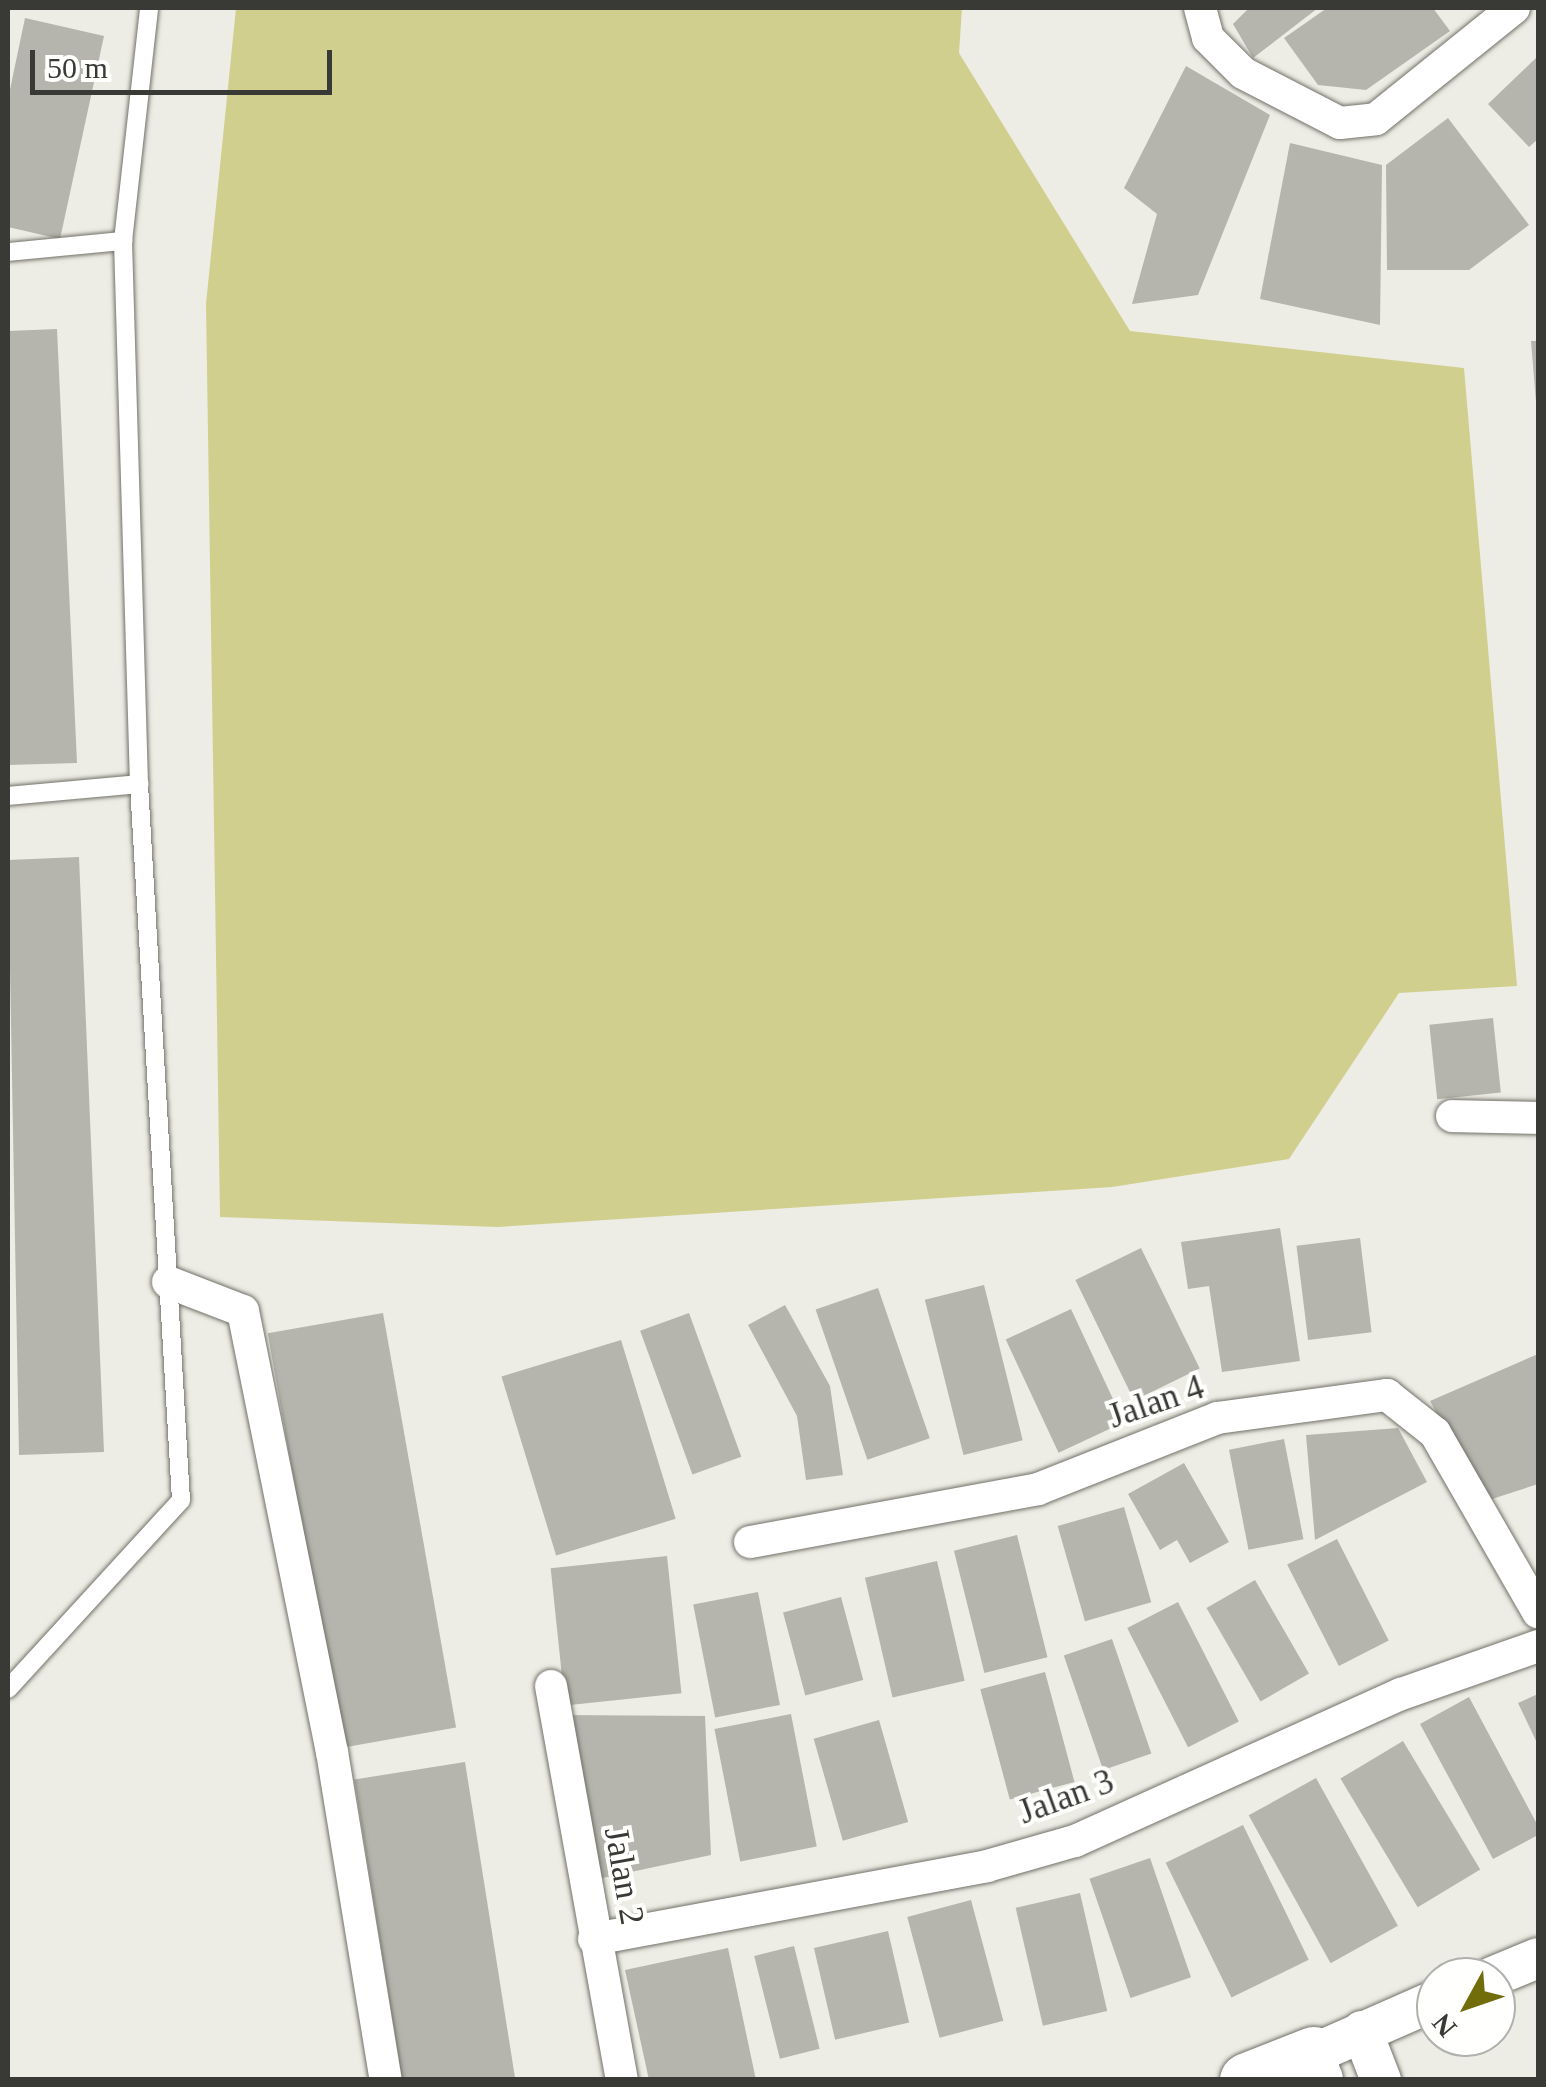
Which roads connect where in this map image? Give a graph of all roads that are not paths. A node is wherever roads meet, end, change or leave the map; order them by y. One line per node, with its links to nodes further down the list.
1 (149, 8): 4 (lane)
2 (1200, 8): 3 (street)
3 (1514, 8)
4 (123, 241): 5 (lane); 6 (lane)
5 (8, 252)
6 (139, 784): 7 (lane); 10 (lane)
7 (8, 796)
8 (1452, 1116): 9 (street)
9 (1538, 1118)
10 (168, 1282): 15 (lane); 20 (street)
11 (750, 1542): 12 (street, Jalan 4)
12 (1538, 1612)
13 (1538, 1646): 16 (street, Jalan 3)
14 (551, 1686): 16 (street, Jalan 2)
15 (8, 1689)
16 (594, 1938): 21 (street, Jalan 2)
17 (1416, 2008): 18 (street)
18 (1362, 2031): 19 (street); 23 (street)
19 (1318, 2067): 22 (highway)
20 (386, 2080)
21 (622, 2080)
22 (1246, 2080)
23 (1381, 2080)

